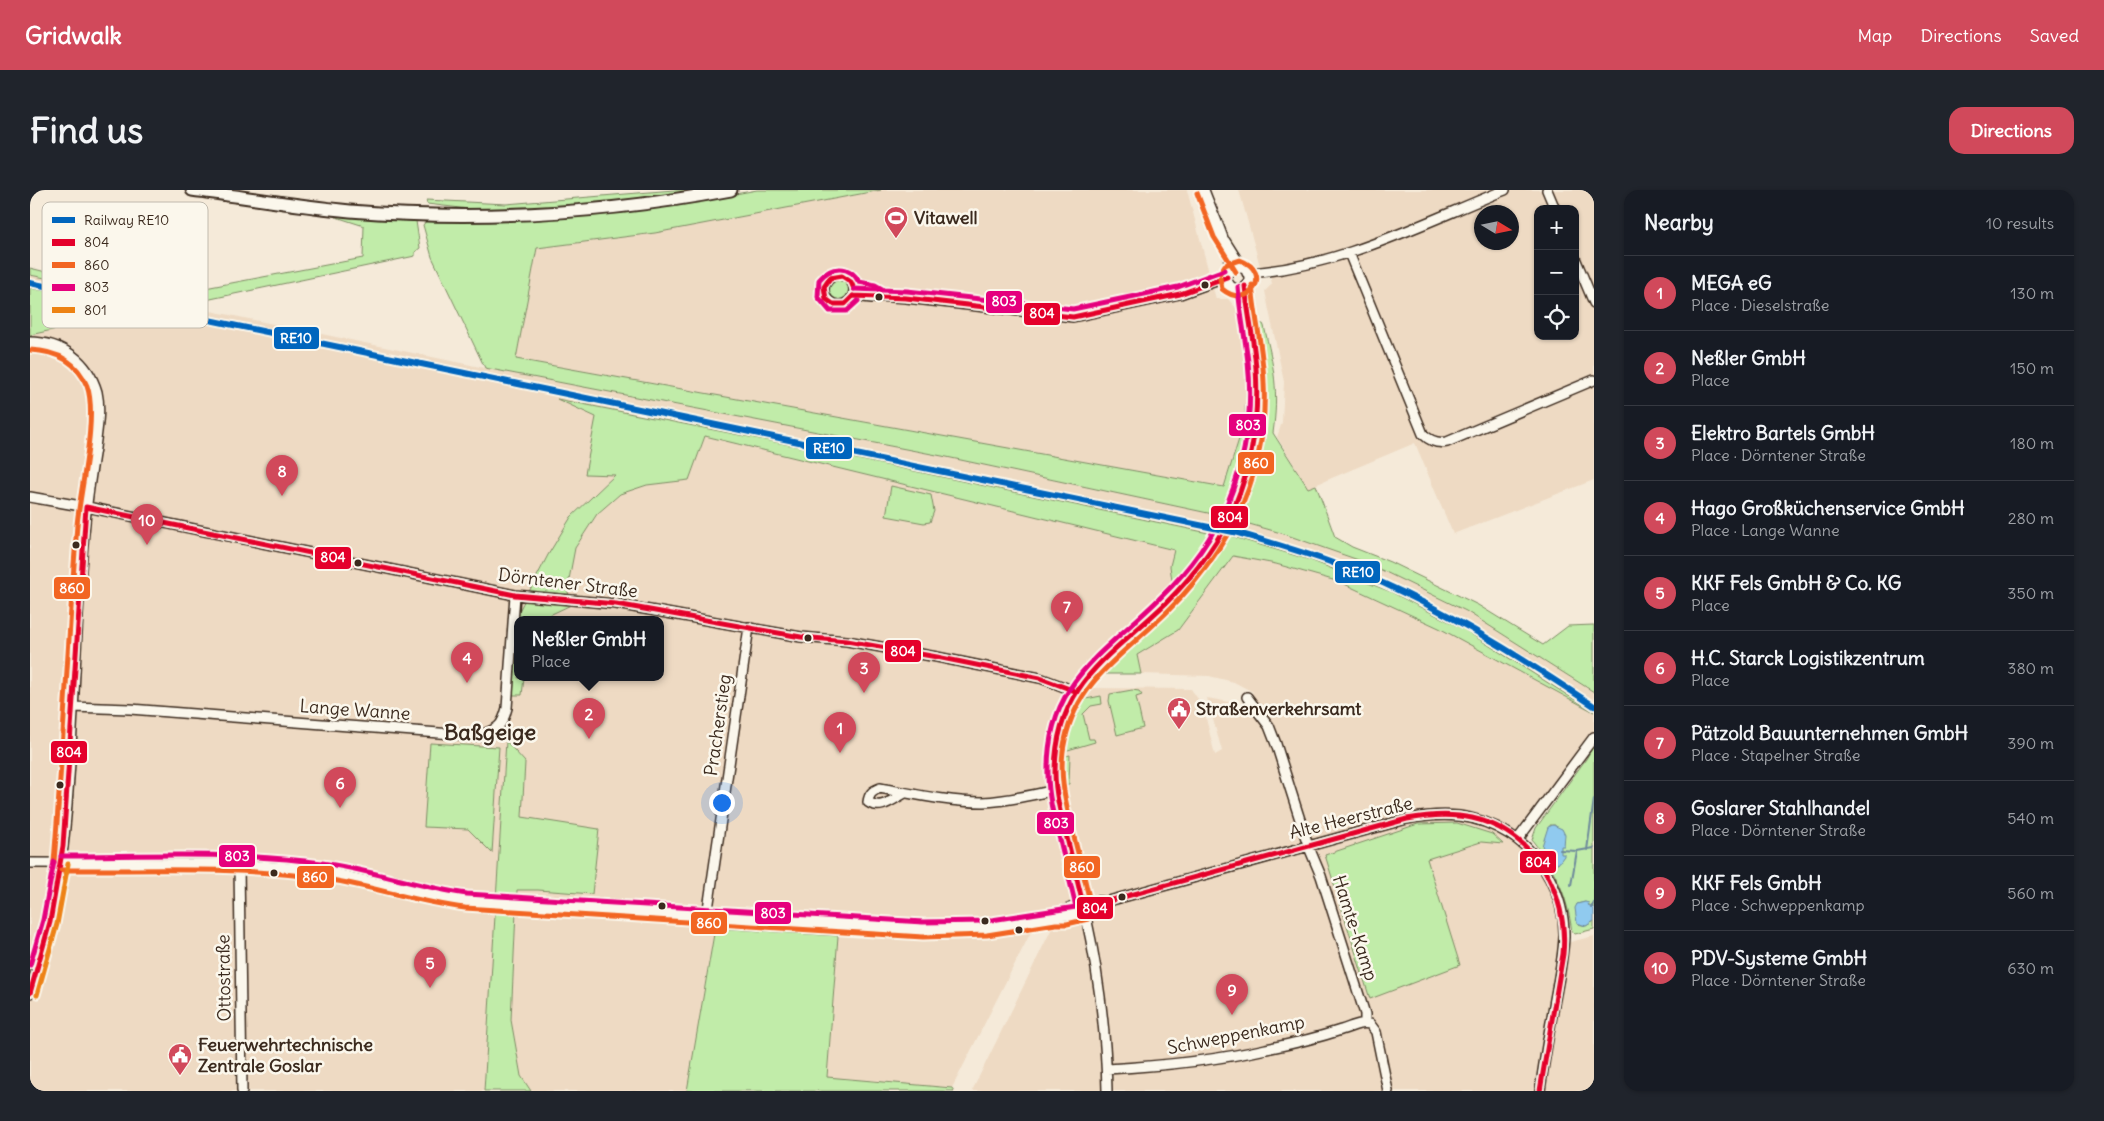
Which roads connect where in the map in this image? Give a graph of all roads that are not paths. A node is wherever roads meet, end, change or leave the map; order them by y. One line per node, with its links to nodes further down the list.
1 (192, 190): 2 (main road)
2 (731, 190)
3 (1204, 190): 9 (street)
4 (1505, 190): 7 (street)
5 (1547, 190): 6 (street)
6 (1553, 205)
7 (1349, 253): 9 (street); 13 (street)
8 (1579, 267): 11 (street)
9 (1238, 279): 10 (street); 18 (street)
10 (853, 293)
11 (1594, 303)
12 (30, 342): 15 (street)
13 (1594, 380)
14 (30, 497): 15 (street, Dörntener Straße)
15 (86, 507): 16 (street, Dörntener Straße); 20 (street)
16 (515, 595): 17 (street, Dörntener Straße); 20 (street, Lange Wanne)
17 (749, 627): 18 (street, Dörntener Straße); 30 (street, Pracherstieg)
18 (1076, 691): 22 (street)
19 (1247, 697): 25 (street, Hamte-Kamp)
20 (72, 707): 27 (street)
21 (1594, 737): 24 (street)
22 (1056, 790): 23 (street); 29 (street)
23 (905, 792)
24 (1518, 839): 25 (street, Alte Heerstraße); 37 (street, Alte Heerstraße)
25 (1308, 845): 29 (street, Alte Heerstraße); 32 (street, Hamte-Kamp)
26 (30, 863): 27 (street, Alte Heerstraße)
27 (61, 863): 28 (street, Alte Heerstraße); 31 (street)
28 (239, 865): 30 (street, Alte Heerstraße); 34 (street, Ottostraße)
29 (1084, 908): 30 (street, Alte Heerstraße); 33 (street)
30 (707, 916)
31 (30, 994)
32 (1368, 1024): 33 (street, Schweppenkamp); 36 (street, Hamte-Kamp)
33 (1106, 1069): 35 (street)
34 (242, 1091)
35 (1107, 1091)
36 (1388, 1091)
37 (1540, 1091)

